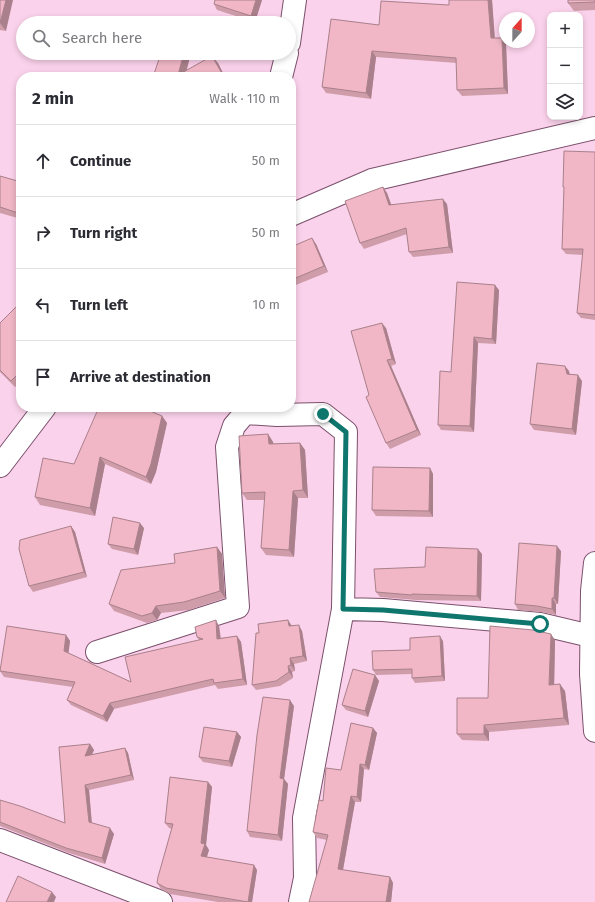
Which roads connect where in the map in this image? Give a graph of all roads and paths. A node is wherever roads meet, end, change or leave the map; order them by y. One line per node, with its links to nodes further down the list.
1 (296, 0): 2 (street)
2 (293, 16)
3 (285, 60): 4 (street)
4 (282, 72)
5 (595, 128): 6 (street)
6 (296, 213)
7 (41, 412): 10 (street)
8 (244, 412): 14 (street)
9 (258, 412): 12 (street)
10 (0, 466)
11 (595, 563): 13 (street)
12 (343, 609): 13 (street); 18 (street)
13 (593, 636): 15 (street)
14 (98, 652)
15 (595, 731)
16 (0, 840): 17 (street)
17 (161, 902)
18 (300, 902)

